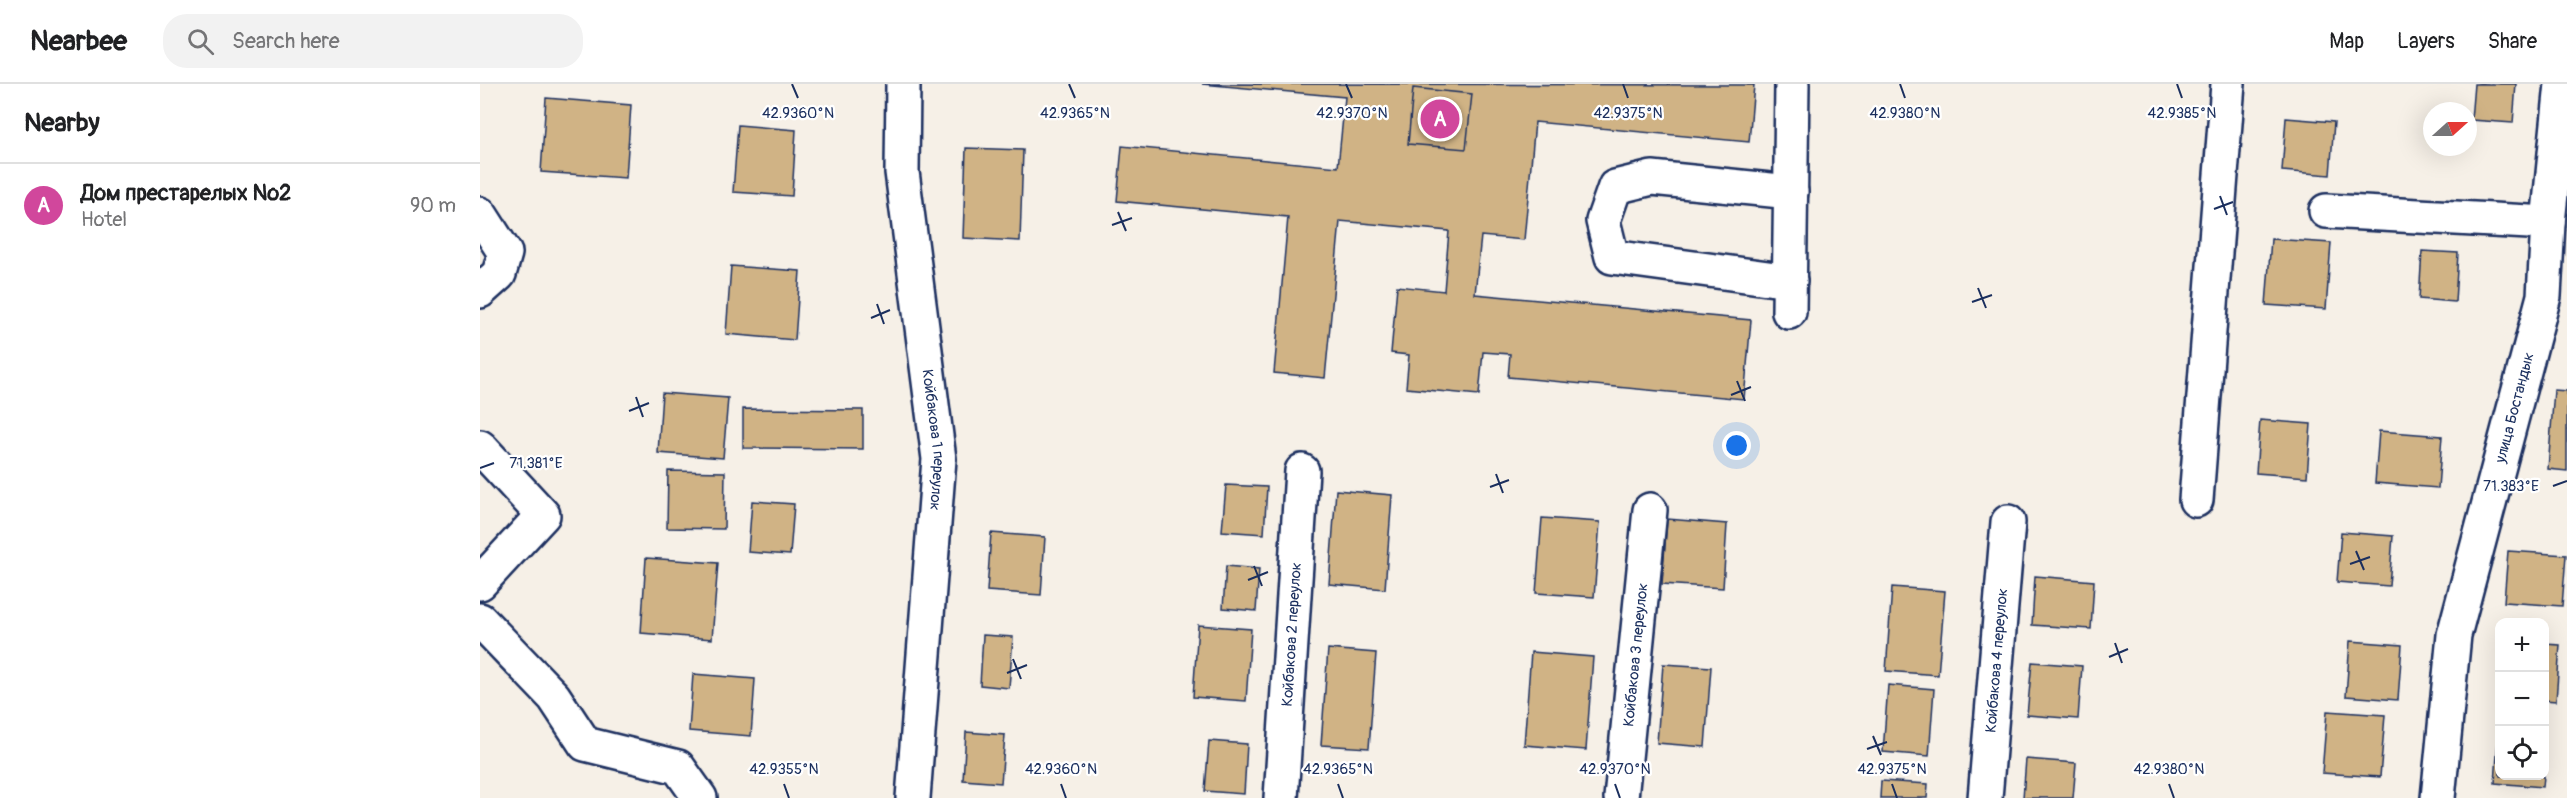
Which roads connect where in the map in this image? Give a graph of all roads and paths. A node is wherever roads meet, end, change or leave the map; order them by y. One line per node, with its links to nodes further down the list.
1 (903, 84): 20 (street, Койбакова 1 переулок)
2 (1792, 84): 5 (street)
3 (2228, 84): 14 (street)
4 (2562, 84): 8 (street, улица Бостандык)
5 (1791, 192): 9 (street); 9 (street)
6 (2326, 211): 8 (street)
7 (480, 214): 10 (street)
8 (2548, 223): 24 (street, улица Бостандык)
9 (1790, 280): 11 (street)
10 (480, 291)
11 (1789, 312)
12 (480, 447): 17 (street)
13 (1302, 471): 21 (street, Койбакова 2 переулок)
14 (2196, 500)
15 (1650, 510): 22 (street, Койбакова 3 переулок)
16 (2008, 522): 23 (street, Койбакова 4 переулок)
17 (480, 583)
18 (480, 620): 19 (street)
19 (700, 798)
20 (914, 798)
21 (1281, 798)
22 (1621, 798)
23 (1985, 798)
24 (2438, 798)

